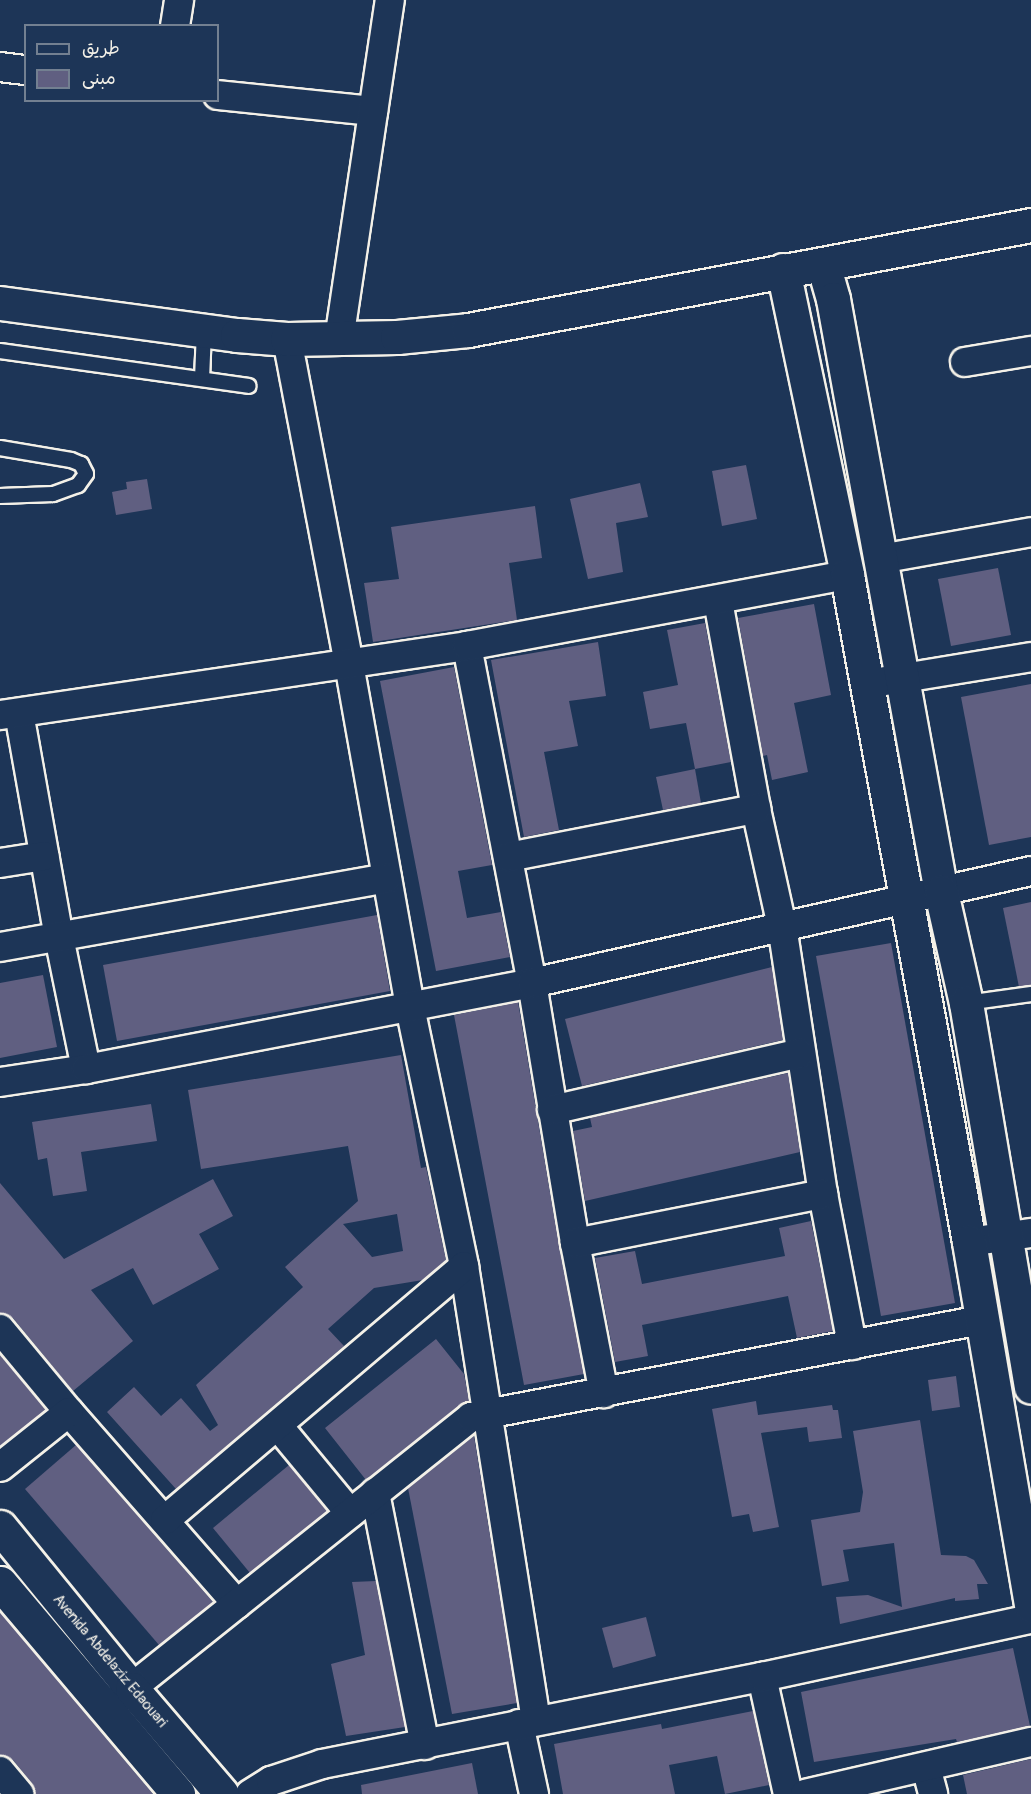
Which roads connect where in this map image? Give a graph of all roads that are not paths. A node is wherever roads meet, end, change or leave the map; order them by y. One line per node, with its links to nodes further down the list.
1 (179, 0): 3 (street)
2 (390, 0): 7 (street)
3 (175, 24)
4 (0, 67): 5 (street)
5 (24, 70)
6 (219, 95): 7 (street)
7 (373, 111): 14 (street)
8 (1031, 225): 9 (street)
9 (824, 264): 10 (street); 23 (street)
10 (783, 270): 14 (street); 24 (street)
11 (0, 303): 12 (street)
12 (204, 331): 13 (street); 18 (lane)
13 (287, 339): 14 (street); 28 (street)
14 (339, 340)
15 (0, 351): 18 (lane)
16 (1031, 351): 17 (street)
17 (965, 362)
18 (202, 379): 19 (lane)
19 (249, 386)
20 (0, 448): 21 (lane)
21 (0, 496)
22 (1031, 532): 23 (street)
23 (880, 559): 29 (street)
24 (847, 574): 25 (street); 30 (street)
25 (718, 601): 26 (street); 32 (street)
26 (467, 646): 28 (street); 34 (street)
27 (1031, 657): 29 (street)
28 (349, 664): 31 (street); 37 (street)
29 (903, 680): 30 (street); 38 (street)
30 (867, 684): 39 (street)
31 (9, 714): 33 (street)
32 (756, 809): 34 (street); 40 (street)
33 (44, 856): 35 (street); 41 (street)
34 (508, 857): 43 (street)
35 (0, 863)
36 (1031, 871): 38 (street)
37 (387, 878): 41 (street); 46 (street)
38 (941, 892): 39 (street); 45 (street)
39 (904, 898): 40 (street); 53 (street)
40 (782, 926): 43 (street); 47 (street)
41 (58, 937): 42 (street); 48 (street)
42 (0, 947)
43 (532, 982): 46 (street); 50 (street)
44 (1031, 994): 45 (lane)
45 (966, 1003): 52 (street)
46 (410, 1007): 48 (street); 55 (street)
47 (800, 1053): 50 (street); 51 (street)
48 (86, 1069): 49 (street)
49 (0, 1082)
50 (552, 1110): 54 (street)
51 (823, 1194): 54 (street); 58 (street)
52 (1017, 1235): 53 (street); 59 (street)
53 (969, 1242): 56 (street)
54 (575, 1243): 60 (street)
55 (464, 1266): 62 (street); 63 (street)
56 (981, 1320): 58 (street); 71 (street)
57 (0, 1329): 61 (street)
58 (852, 1345): 60 (street)
59 (1031, 1387)
60 (604, 1393): 62 (street)
61 (69, 1412): 64 (street); 67 (street)
62 (489, 1412): 65 (street); 75 (street)
63 (278, 1426): 66 (street); 67 (street)
64 (0, 1467)
65 (375, 1493): 66 (street); 77 (street)
66 (350, 1513): 70 (street)
67 (165, 1520): 70 (street)
68 (0, 1527): 74 (street, Avenida Abdelaziz Edaouari)
69 (0, 1583): 74 (street, Avenida Abdelaziz Edaouari)
70 (237, 1604): 74 (street)
71 (1031, 1606)
72 (1031, 1619): 73 (street)
73 (762, 1677): 75 (street); 85 (street)
74 (119, 1698): 81 (street, Avenida Abdelaziz Edaouari); 82 (street, Avenida Abdelaziz Edaouari)
75 (527, 1722): 77 (street); 84 (street)
76 (1031, 1742): 79 (street)
77 (425, 1745): 83 (street)
78 (0, 1771): 80 (street)
79 (929, 1781): 86 (street)
80 (19, 1794)
81 (178, 1794)
82 (222, 1794)
83 (250, 1794)
84 (534, 1794)
85 (788, 1794)
86 (805, 1794)

